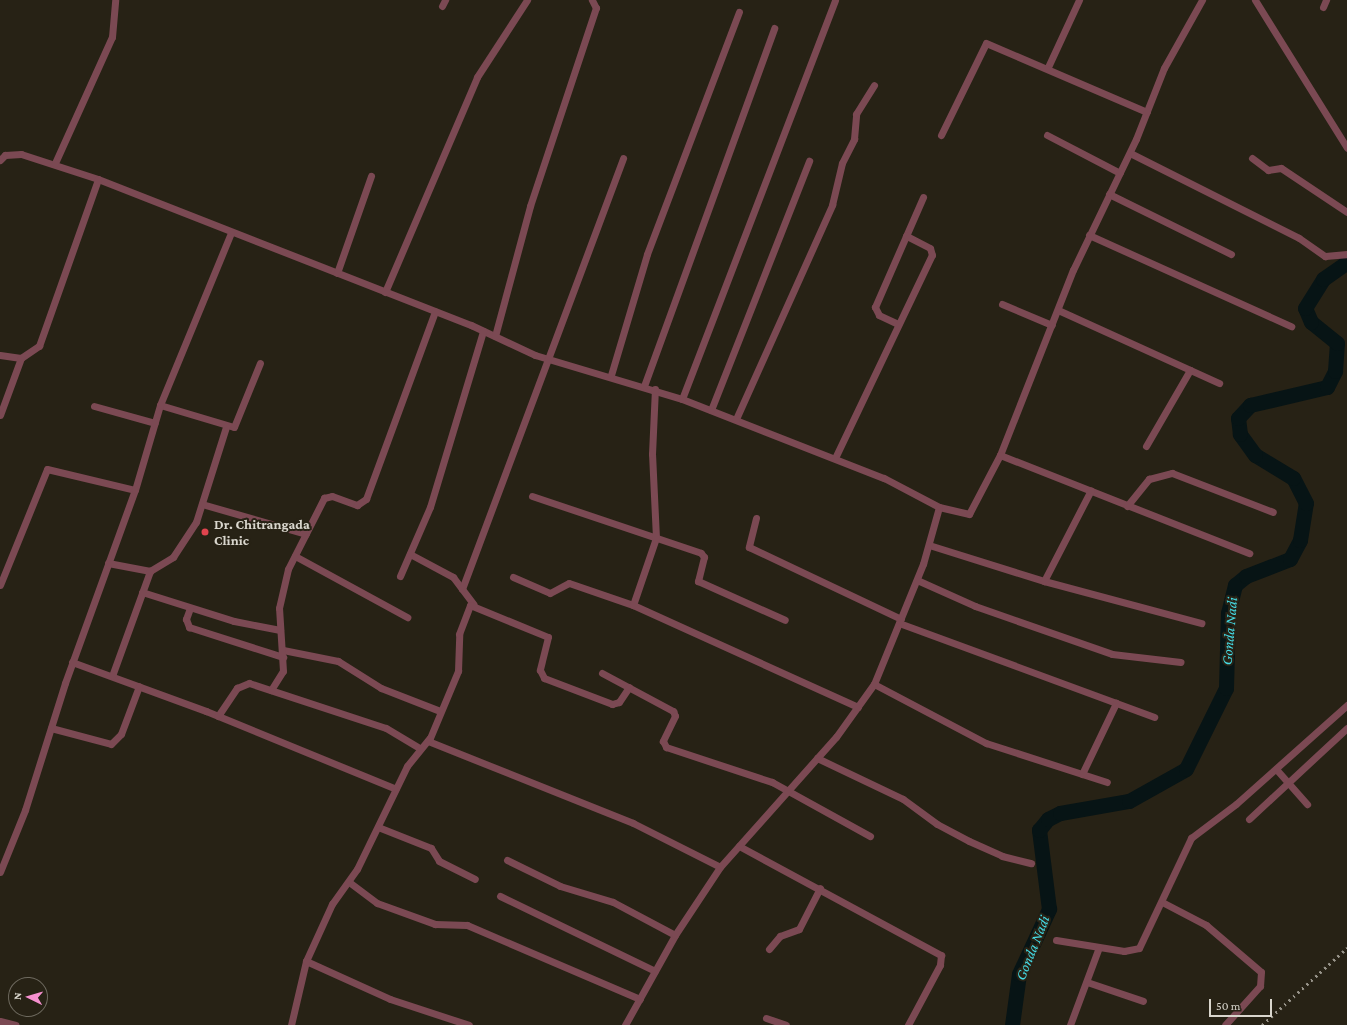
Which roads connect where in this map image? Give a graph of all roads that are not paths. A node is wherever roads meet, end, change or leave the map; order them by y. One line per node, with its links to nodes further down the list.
1 (115, 0): 23 (street)
2 (527, 0): 36 (street)
3 (592, 0): 44 (street)
4 (834, 0): 54 (street)
5 (1079, 0): 12 (street)
6 (1202, 0): 14 (street)
7 (1254, 0): 17 (street)
8 (1326, 0): 9 (street)
9 (1323, 7)
10 (739, 12): 50 (street)
11 (774, 28): 52 (street)
12 (1048, 67): 14 (street); 15 (street)
13 (874, 85): 59 (street)
14 (1147, 112): 18 (street)
15 (941, 135)
16 (1047, 135): 24 (street)
17 (1347, 148)
18 (1130, 153): 24 (street); 34 (street)
19 (623, 158): 47 (street)
20 (1252, 158): 29 (street)
21 (0, 160): 23 (street)
22 (809, 161): 57 (street)
23 (55, 163): 26 (street)
24 (1120, 173): 27 (street)
25 (371, 176): 35 (street)
26 (98, 179): 30 (street); 46 (street)
27 (1109, 194): 31 (street); 33 (street)
28 (923, 197): 32 (street)
29 (1347, 212)
30 (231, 232): 35 (street); 55 (street)
31 (1089, 235): 38 (street); 42 (street)
32 (906, 236): 40 (street); 40 (street)
33 (1231, 254)
34 (1347, 254)
35 (337, 273): 36 (street)
36 (385, 292): 39 (street)
37 (1002, 304): 41 (street)
38 (1058, 310): 41 (street); 49 (street)
39 (435, 311): 43 (street); 73 (street)
40 (898, 324): 64 (street)
41 (1052, 325): 63 (street)
42 (1291, 326)
43 (483, 331): 44 (street); 77 (street)
44 (495, 336): 47 (street)
45 (0, 355): 46 (street)
46 (21, 358): 58 (street)
47 (550, 359): 50 (street); 86 (street)
48 (260, 363): 61 (street)
49 (1190, 370): 51 (street); 62 (street)
50 (610, 375): 52 (street)
51 (1219, 383)
52 (644, 386): 53 (street)
53 (655, 389): 54 (street); 74 (street)
54 (682, 398): 57 (street)
55 (160, 405): 60 (street); 61 (street)
56 (94, 406): 60 (street)
57 (711, 410): 59 (street)
58 (0, 415)
59 (736, 419): 64 (street)
60 (155, 423): 65 (street)
61 (226, 427): 68 (street)
62 (1146, 446)
63 (1000, 455): 66 (street); 70 (street)
64 (835, 458): 70 (street)
65 (135, 490): 79 (street); 85 (street)
66 (1091, 490): 69 (street); 84 (street)
67 (532, 496): 74 (street)
68 (202, 504): 73 (street); 80 (street)
69 (1127, 506): 71 (street); 76 (street)
70 (939, 507): 75 (street)
71 (1273, 512)
72 (756, 518): 93 (street)
73 (306, 534): 78 (street)
74 (656, 538): 89 (street); 92 (street)
75 (929, 545): 83 (street); 84 (street)
76 (1249, 553)
77 (410, 554): 81 (street); 86 (street)
78 (295, 556): 91 (street); 95 (street)
79 (108, 563): 80 (street); 97 (street)
80 (150, 572): 87 (street)
81 (400, 576)
82 (513, 577): 89 (street)
83 (917, 580): 93 (street); 98 (street)
84 (1044, 581): 94 (street)
85 (0, 585)
86 (462, 588): 88 (street)
87 (142, 592): 90 (street); 100 (street)
88 (473, 604): 103 (street); 108 (street)
89 (633, 605): 107 (street)
90 (190, 608): 95 (street); 96 (street)
91 (407, 617)
92 (785, 620)
93 (900, 621): 101 (street); 105 (street)
94 (1201, 623)
95 (280, 630): 96 (street)
96 (283, 654): 104 (street); 108 (street)
97 (72, 662): 100 (street); 111 (street)
98 (1181, 662)
99 (602, 673): 103 (street)
100 (112, 676): 102 (street)
101 (874, 684): 107 (street); 117 (street)
102 (139, 686): 109 (street); 111 (street)
103 (629, 687): 121 (street)
104 (271, 690): 109 (street); 114 (street)
105 (1116, 703): 110 (street); 117 (street)
106 (1347, 705): 116 (street)
107 (858, 707): 115 (street)
108 (440, 711): 113 (street)
109 (218, 716): 120 (street)
110 (1154, 716)
111 (51, 728): 130 (street)
112 (1347, 728): 119 (street)
113 (428, 741): 114 (street); 129 (street)
114 (419, 748): 120 (street)
115 (818, 758): 121 (street); 128 (street)
116 (1276, 769): 119 (street); 135 (street)
117 (1082, 774): 118 (street)
118 (1107, 782)
119 (1288, 783): 122 (street); 123 (street)
120 (396, 789): 124 (street)
121 (790, 790): 125 (street); 126 (street)
122 (1307, 804)
123 (1249, 819)
124 (378, 827): 131 (street); 132 (street)
125 (870, 836)
126 (739, 846): 129 (street); 133 (street)
127 (507, 860): 136 (street)
128 (1031, 863)
129 (720, 867): 136 (street)
130 (0, 872)
131 (475, 879)
132 (349, 882): 140 (street); 143 (street)
133 (820, 888): 139 (street); 152 (street)
134 (500, 896): 141 (street)
135 (1162, 902): 138 (street); 154 (street)
136 (675, 935): 141 (street)
137 (1056, 940): 138 (street)
138 (1099, 946): 142 (street)
139 (769, 949)
140 (306, 961): 148 (street); 149 (street)
141 (655, 971): 143 (street)
142 (1087, 982): 144 (street); 153 (street)
143 (640, 999): 150 (street)
144 (1143, 1001)
145 (766, 1018): 151 (street)
146 (0, 1021): 147 (street)
147 (16, 1025)
148 (291, 1025)
149 (469, 1025)
150 (625, 1025)
151 (786, 1025)
152 (908, 1025)
153 (1070, 1025)
154 (1225, 1025)

